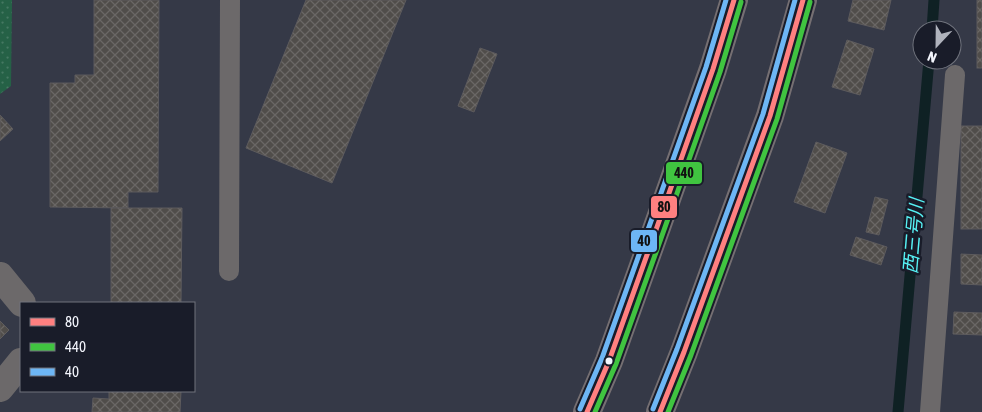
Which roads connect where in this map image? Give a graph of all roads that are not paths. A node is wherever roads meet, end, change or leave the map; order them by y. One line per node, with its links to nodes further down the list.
1 (230, 0): 5 (lane)
2 (734, 0): 10 (highway)
3 (803, 0): 11 (highway)
4 (956, 75): 12 (lane)
5 (229, 271)
6 (0, 276): 7 (street)
7 (21, 302)
8 (20, 363): 9 (street)
9 (0, 388)
10 (587, 412)
11 (660, 412)
12 (930, 412)

